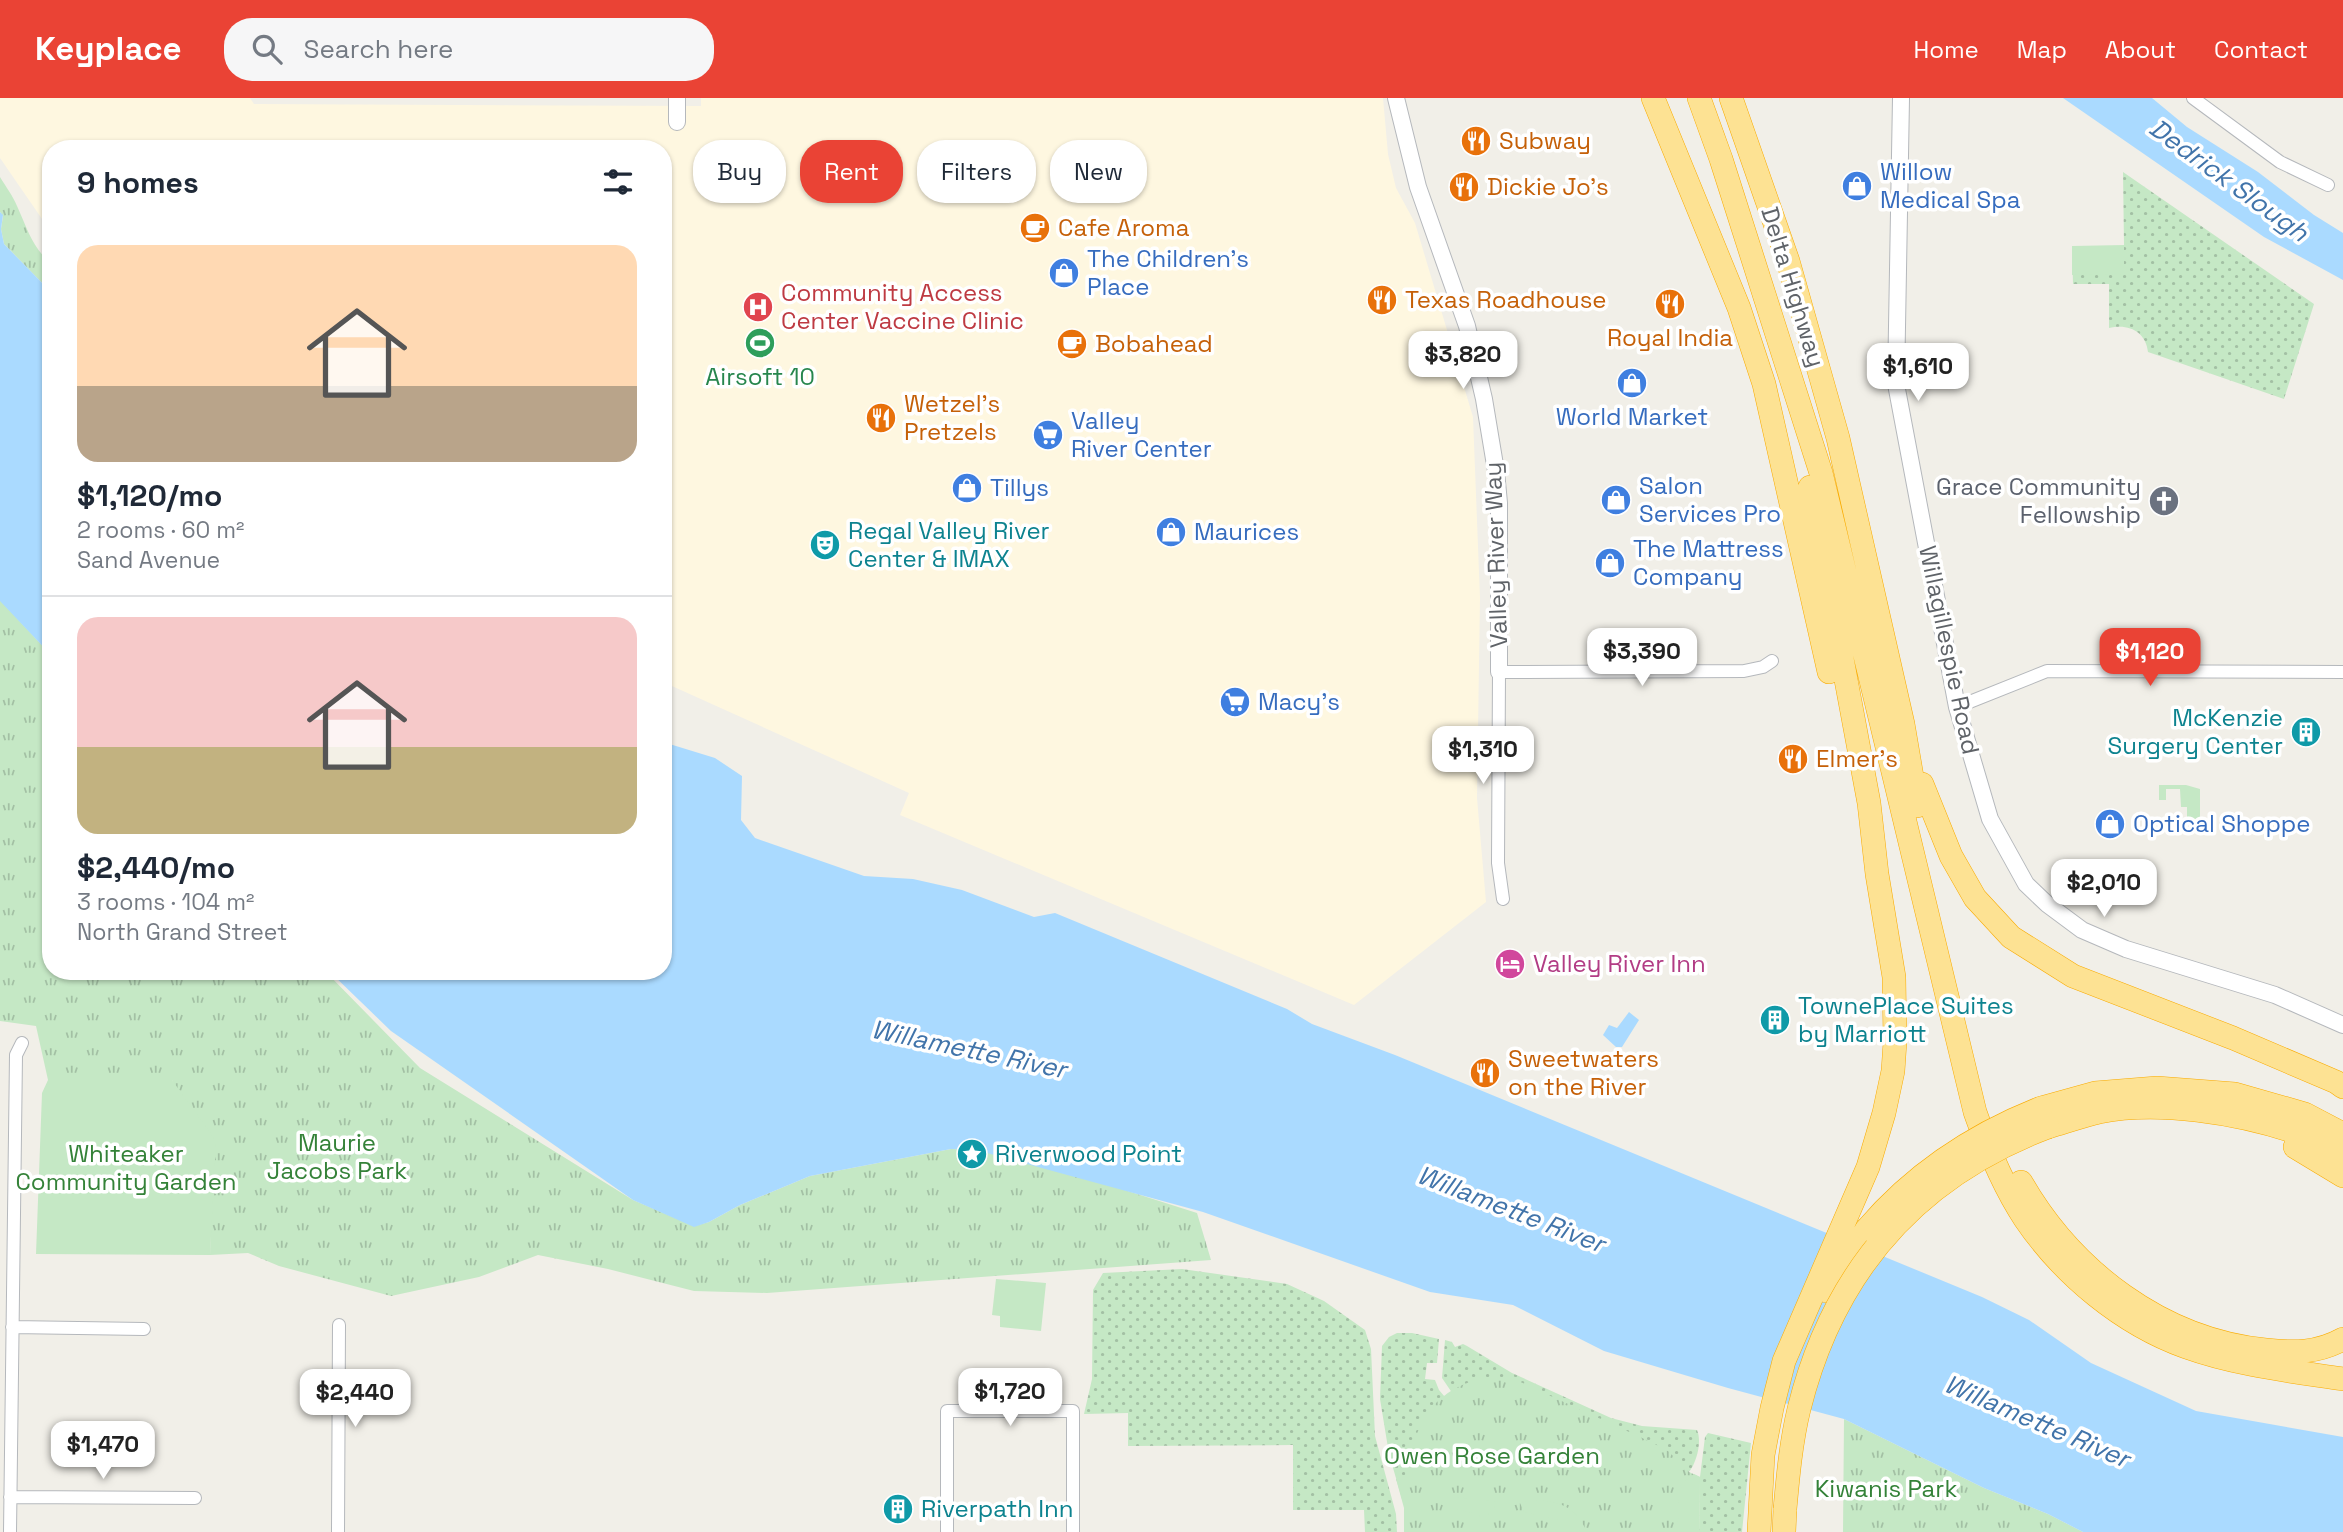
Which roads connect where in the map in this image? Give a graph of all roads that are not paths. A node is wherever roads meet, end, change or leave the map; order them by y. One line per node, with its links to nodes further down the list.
1 (677, 98): 8 (street)
2 (1396, 98): 12 (street, Valley River Way)
3 (1653, 98): 16 (highway)
4 (1696, 98): 10 (highway, Delta Highway)
5 (1731, 98): 15 (highway, Delta Highway)
6 (1901, 98): 14 (street, Willagillespie Road)
7 (2193, 98): 9 (street)
8 (677, 122)
9 (2328, 185)
10 (1787, 364): 16 (highway); 30 (highway)
11 (1772, 661): 12 (street)
12 (1499, 672): 17 (street, Valley River Way)
13 (2343, 672): 14 (street)
14 (1957, 707): 18 (street, Willagillespie Road)
15 (1903, 724): 20 (highway); 29 (highway)
16 (1877, 874): 34 (highway)
17 (1503, 899)
18 (2343, 1025)
19 (22, 1043): 27 (street)
20 (2343, 1087)
21 (2225, 1116): 22 (highway); 24 (highway); 25 (highway)
22 (2044, 1118): 23 (highway); 34 (highway, bridge); 40 (highway, bridge)
23 (2343, 1134)
24 (2343, 1156)
25 (2343, 1177)
26 (339, 1325): 36 (street)
27 (12, 1327): 28 (street); 31 (street)
28 (144, 1329)
29 (2343, 1339)
30 (2343, 1379)
31 (6, 1390): 32 (street)
32 (10, 1497): 33 (street); 35 (street)
33 (195, 1499)
34 (1762, 1500): 39 (highway)
35 (10, 1532)
36 (338, 1532)
37 (947, 1532): 38 (street)
38 (1073, 1532)
39 (1759, 1532)
40 (1784, 1532)

